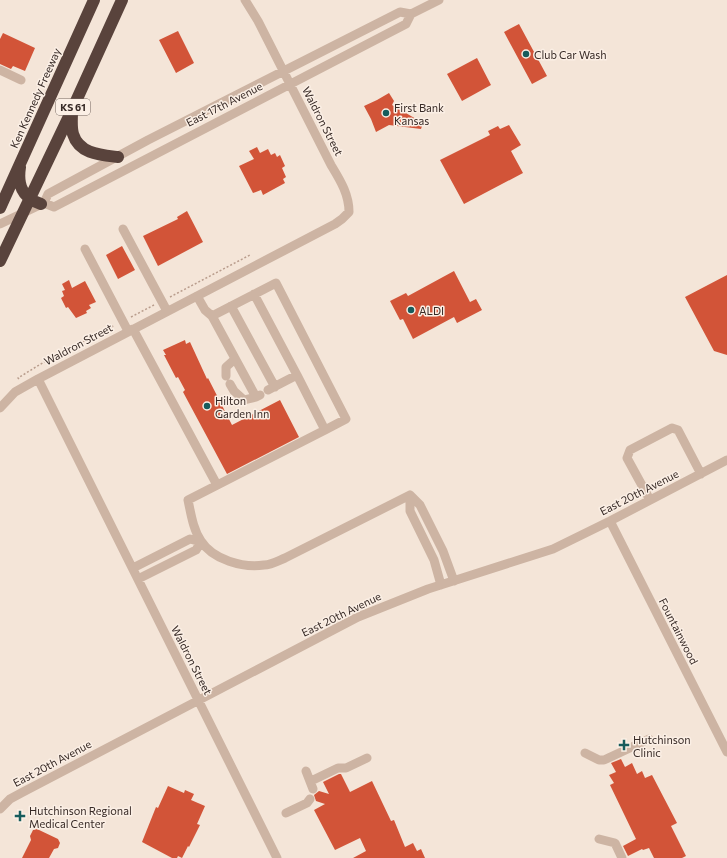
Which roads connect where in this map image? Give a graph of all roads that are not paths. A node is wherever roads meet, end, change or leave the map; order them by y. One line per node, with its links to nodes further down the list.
1 (94, 0): 12 (highway, Ken Kennedy Freeway / KS 61)
2 (122, 0): 10 (highway, KS 61)
3 (245, 0): 7 (street, Waldron Street)
4 (439, 0): 5 (street, East 17th Avenue)
5 (411, 14): 7 (street, East 17th Avenue); 9 (street, East 17th Avenue)
6 (0, 70): 8 (street)
7 (284, 71): 9 (street, Waldron Street); 11 (street, East 17th Avenue)
8 (21, 80)
9 (290, 84): 14 (street, East 17th Avenue); 22 (street, Waldron Street)
10 (72, 110): 11 (highway); 13 (highway, KS 61)
11 (118, 157): 14 (street, East 17th Avenue)
12 (22, 160): 13 (highway); 15 (highway, Ken Kennedy Freeway / KS 61)
13 (29, 199): 14 (highway); 16 (highway, KS 61)
14 (42, 204): 16 (street, East 17th Avenue)
15 (0, 208)
16 (23, 212): 17 (street, East 17th Avenue); 20 (highway, KS 61)
17 (0, 224)
18 (123, 229): 24 (street)
19 (86, 249): 26 (street)
20 (0, 261)
21 (254, 294): 23 (street); 28 (street); 32 (street)
22 (197, 296): 24 (street, Waldron Street); 25 (street)
23 (231, 306): 25 (street); 30 (street)
24 (166, 311): 26 (street, Waldron Street)
25 (212, 316): 27 (street)
26 (131, 330): 29 (street, Waldron Street); 35 (street)
27 (235, 359): 30 (street); 30 (street)
28 (297, 375): 30 (street); 32 (street)
29 (38, 379): 31 (street); 40 (street, Waldron Street)
30 (265, 392)
31 (0, 408)
32 (325, 430): 35 (street)
33 (727, 460): 34 (street, East 20th Avenue)
34 (701, 474): 37 (street, East 20th Avenue); 37 (street)
35 (217, 485): 39 (street)
36 (410, 495): 39 (street); 42 (street); 43 (street)
37 (650, 500): 38 (street, East 20th Avenue)
38 (610, 521): 42 (street, East 20th Avenue); 46 (street, Fountainwood)
39 (201, 542): 40 (street); 41 (street)
40 (133, 568): 41 (street, Waldron Street)
41 (138, 579): 44 (street, Waldron Street)
42 (454, 581): 43 (street, East 20th Avenue)
43 (441, 585): 44 (street, East 20th Avenue)
44 (199, 701): 51 (street, East 20th Avenue); 54 (street, Waldron Street)
45 (649, 739): 47 (street)
46 (727, 752)
47 (585, 753)
48 (367, 758): 49 (street)
49 (306, 771)
50 (310, 799): 52 (street)
51 (0, 809)
52 (286, 814)
53 (599, 839): 55 (street)
54 (277, 858)
55 (622, 858)

